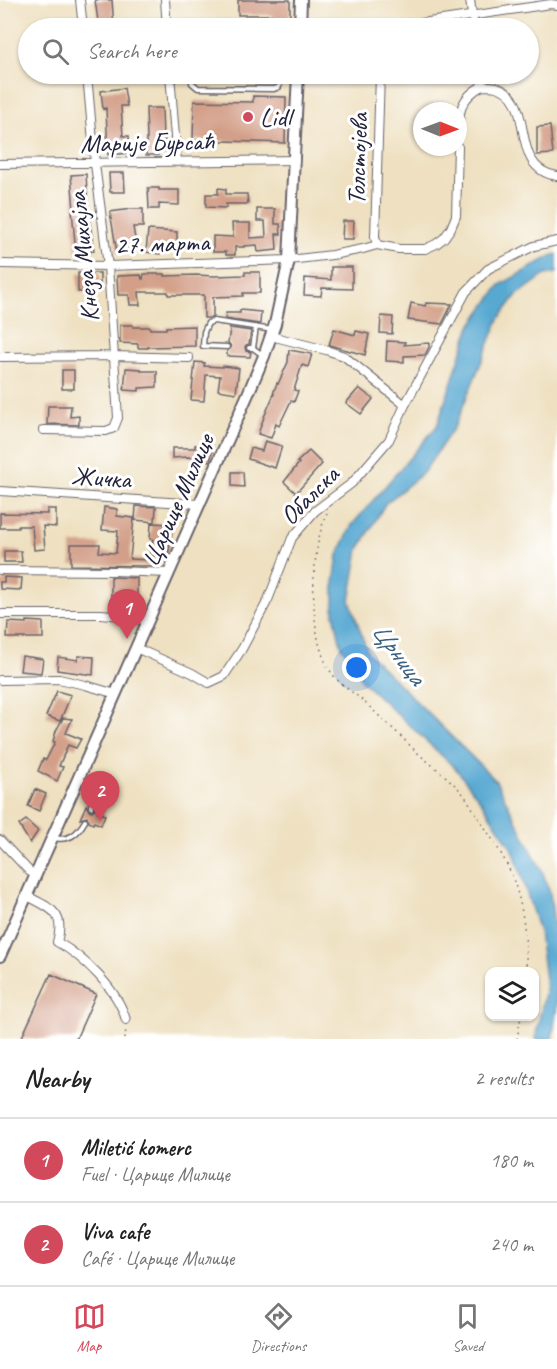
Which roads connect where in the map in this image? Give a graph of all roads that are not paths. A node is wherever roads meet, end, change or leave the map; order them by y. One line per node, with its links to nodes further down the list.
1 (80, 0): 7 (street)
2 (165, 0): 8 (street)
3 (301, 0): 9 (main road)
4 (470, 0): 6 (street)
5 (557, 5): 6 (street)
6 (472, 15): 10 (street); 11 (street)
7 (82, 18)
8 (166, 18)
9 (300, 18)
10 (453, 18)
11 (472, 18)
12 (88, 84): 24 (street, Кнеза Михајла)
13 (171, 84): 22 (street)
14 (193, 84): 15 (lane)
15 (279, 84)
16 (298, 84): 21 (main road, Царице Милице)
17 (380, 84): 27 (street, Толстојева)
18 (482, 86): 19 (street); 25 (street)
19 (463, 102)
20 (458, 156): 27 (street)
21 (295, 160): 22 (street, Марије Бурсаћ); 28 (main road, Царице Милице)
22 (177, 162): 24 (street, Марије Бурсаћ)
23 (0, 164): 24 (street, Марије Бурсаћ)
24 (95, 164): 30 (street, Кнеза Михајла)
25 (557, 176)
26 (557, 241): 38 (street, Обалска)
27 (377, 245): 28 (street, 27. марта)
28 (289, 260): 30 (street, 27. марта); 32 (main road, Царице Милице)
29 (0, 264): 30 (street, 27. марта)
30 (108, 266): 34 (street, Кнеза Михајла)
31 (256, 327): 32 (lane); 33 (lane); 35 (lane)
32 (272, 333): 35 (main road, Царице Милице); 38 (street)
33 (227, 347)
34 (113, 356): 36 (street); 37 (street); 39 (street, Кнеза Михајла)
35 (264, 356): 41 (main road, Царице Милице)
36 (0, 357)
37 (189, 358)
38 (405, 405): 46 (street, Обалска)
39 (43, 430)
40 (0, 491): 41 (street, Жичка)
41 (199, 504): 43 (main road, Царице Милице)
42 (0, 570): 43 (street)
43 (169, 573): 45 (main road, Царице Милице)
44 (0, 614): 45 (street)
45 (148, 621): 46 (main road, Царице Милице)
46 (136, 648): 48 (main road, Царице Милице)
47 (0, 680): 48 (street)
48 (116, 694): 49 (main road, Царице Милице)
49 (79, 777): 50 (lane); 52 (main road, Царице Милице)
50 (91, 807)
51 (85, 821): 52 (lane)
52 (53, 837): 54 (main road, Царице Милице)
53 (0, 840): 54 (street)
54 (36, 874): 55 (main road, Царице Милице)
55 (27, 896): 56 (main road, Царице Милице); 57 (street)
56 (0, 956)
57 (126, 1020)

